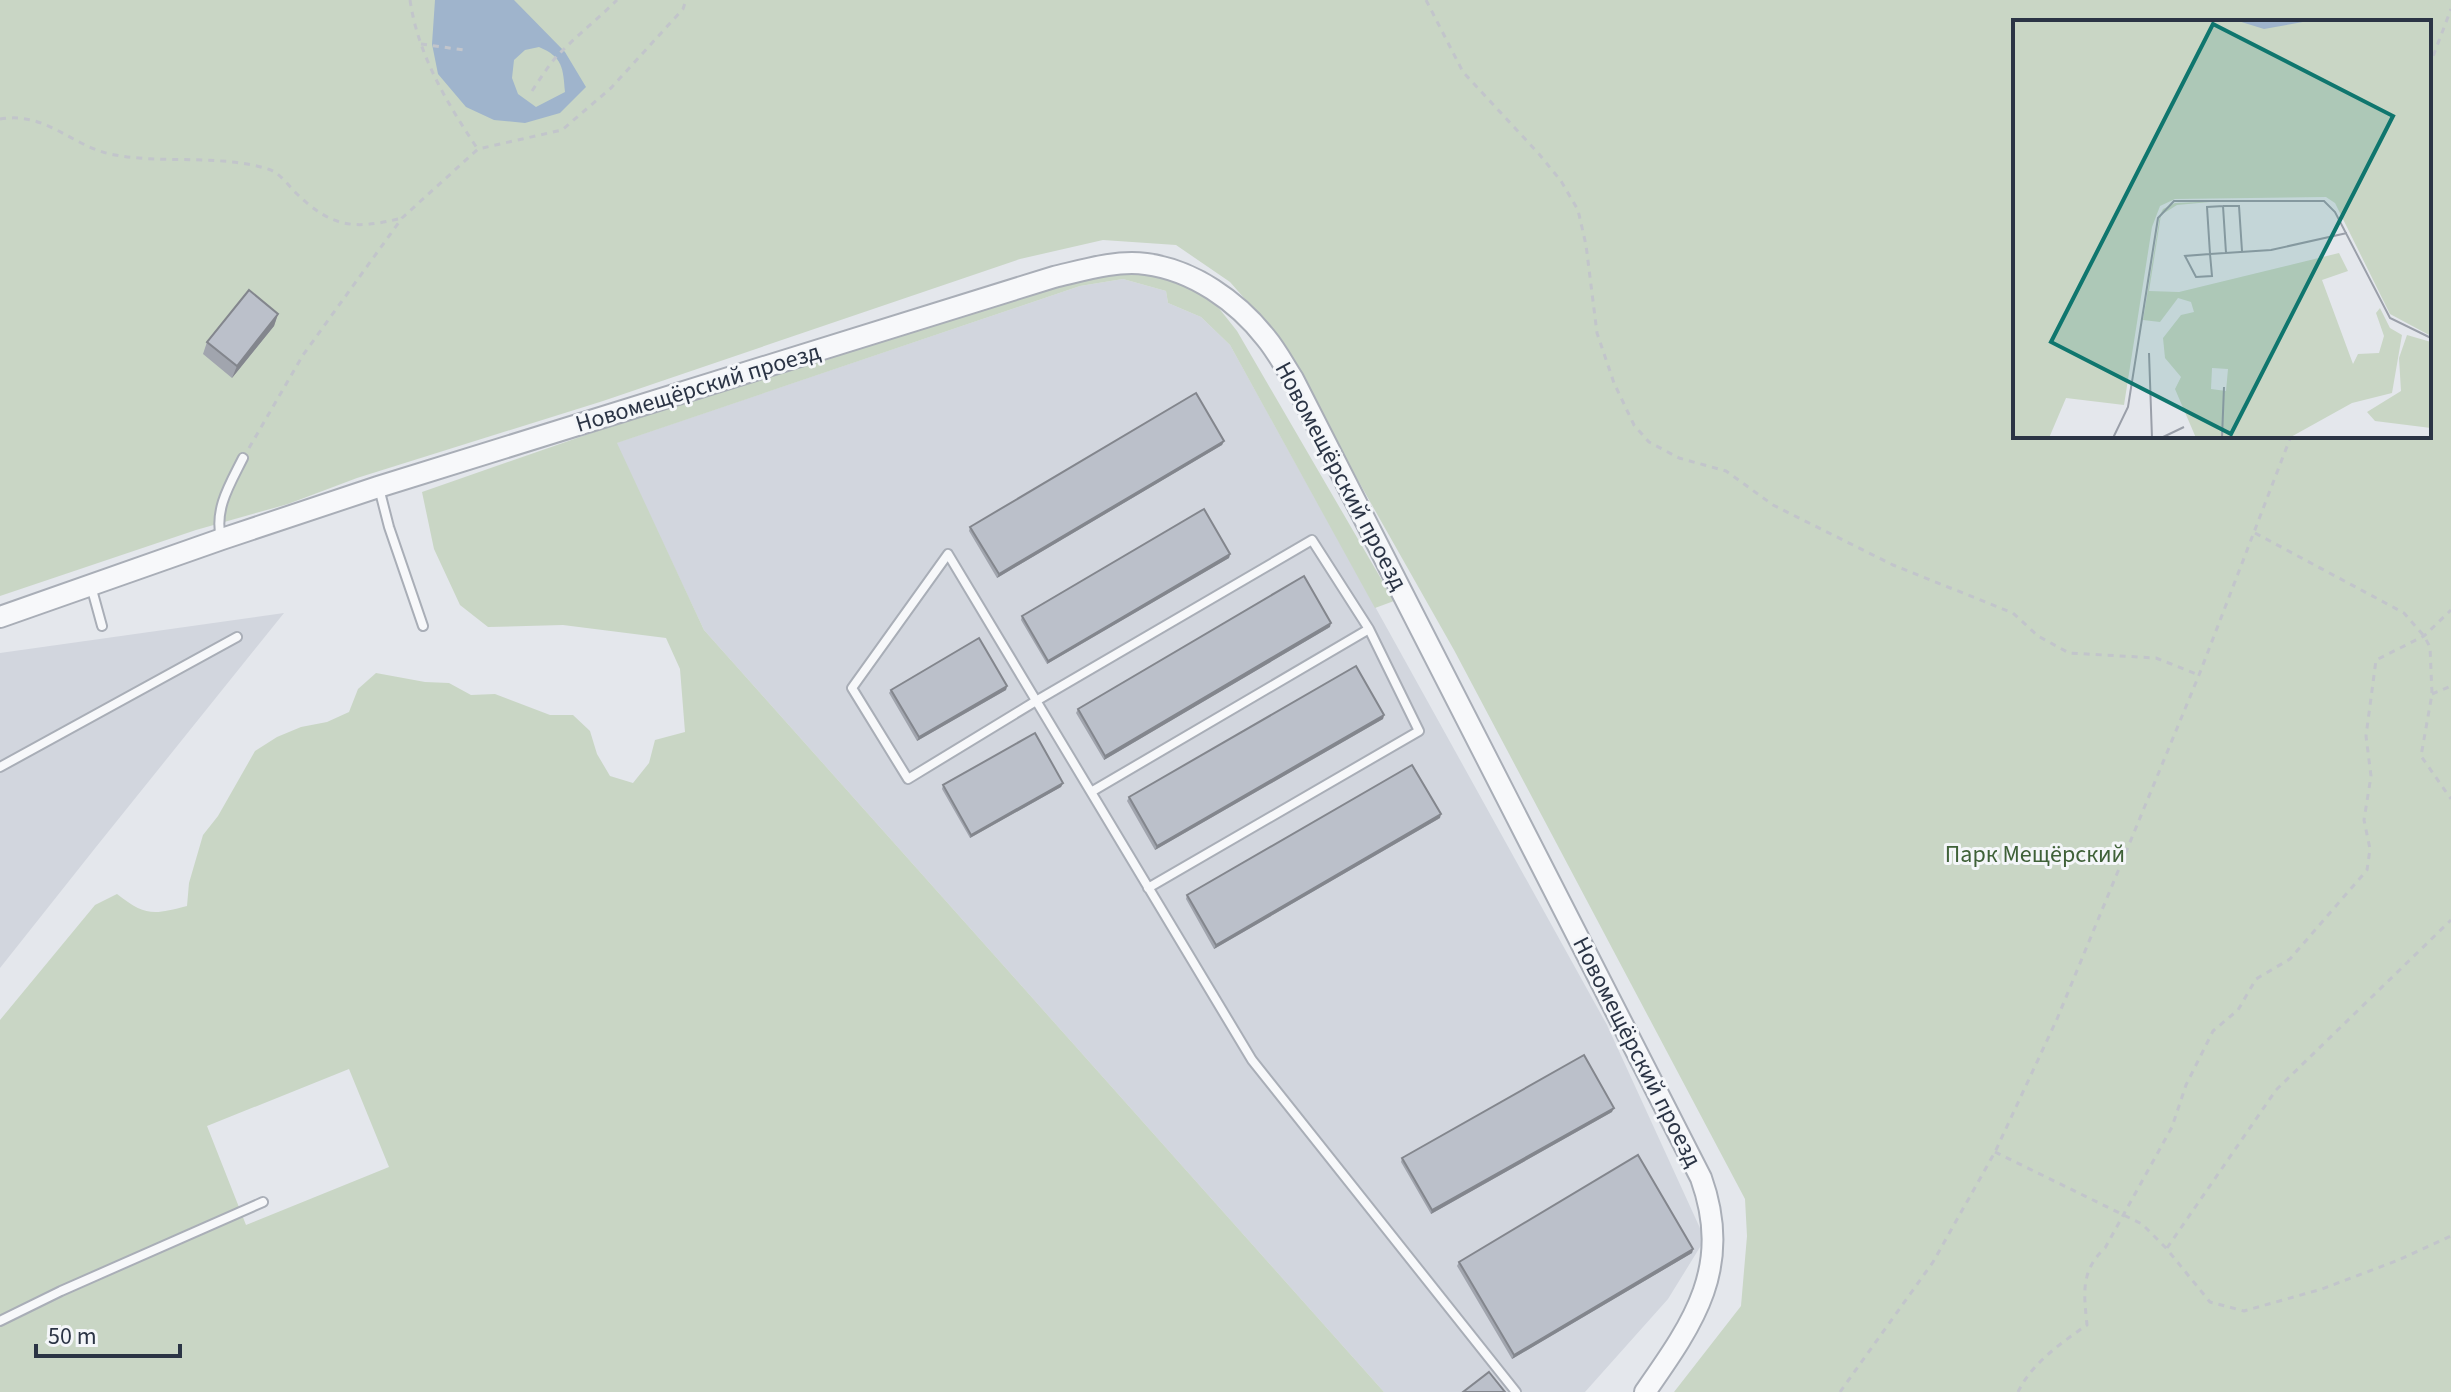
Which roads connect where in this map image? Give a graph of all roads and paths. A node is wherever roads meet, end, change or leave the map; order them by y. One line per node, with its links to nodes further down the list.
1 (410, 0): 6 (path)
2 (617, 0): 9 (path)
3 (686, 0): 11 (path)
4 (1426, 0): 26 (path)
5 (2451, 9): 8 (path)
6 (421, 44): 7 (path); 11 (path)
7 (464, 50)
8 (2431, 62)
9 (532, 91)
10 (0, 119): 12 (path)
11 (478, 149): 12 (path)
12 (402, 218): 14 (path)
13 (2290, 438): 16 (path)
14 (243, 458): 17 (lane)
15 (378, 487): 17 (street, Новомещёрский проезд); 22 (lane); 42 (street, Новомещёрский проезд)
16 (2255, 533): 24 (path); 26 (path)
17 (222, 539): 18 (street, Новомещёрский проезд)
18 (90, 586): 20 (street, Новомещёрский проезд); 21 (lane)
19 (2451, 610): 24 (path)
20 (0, 617)
21 (102, 626)
22 (423, 626)
23 (1369, 629): 29 (lane); 31 (lane); 33 (lane)
24 (2424, 636): 28 (path); 37 (path)
25 (237, 637): 30 (lane)
26 (2199, 675): 35 (path)
27 (2451, 686): 28 (path)
28 (2432, 694): 32 (path)
29 (1036, 701): 29 (lane); 31 (lane)
30 (0, 767)
31 (1091, 792): 33 (lane)
32 (2451, 799)
33 (1148, 888): 41 (lane)
34 (2451, 920): 39 (path)
35 (1995, 1152): 37 (path); 43 (path)
36 (263, 1202): 40 (lane)
37 (2122, 1215): 39 (path); 44 (path)
38 (2451, 1236): 39 (path)
39 (2166, 1248)
40 (0, 1321)
41 (1516, 1392)
42 (1645, 1392)
43 (1840, 1392)
44 (2018, 1392)

